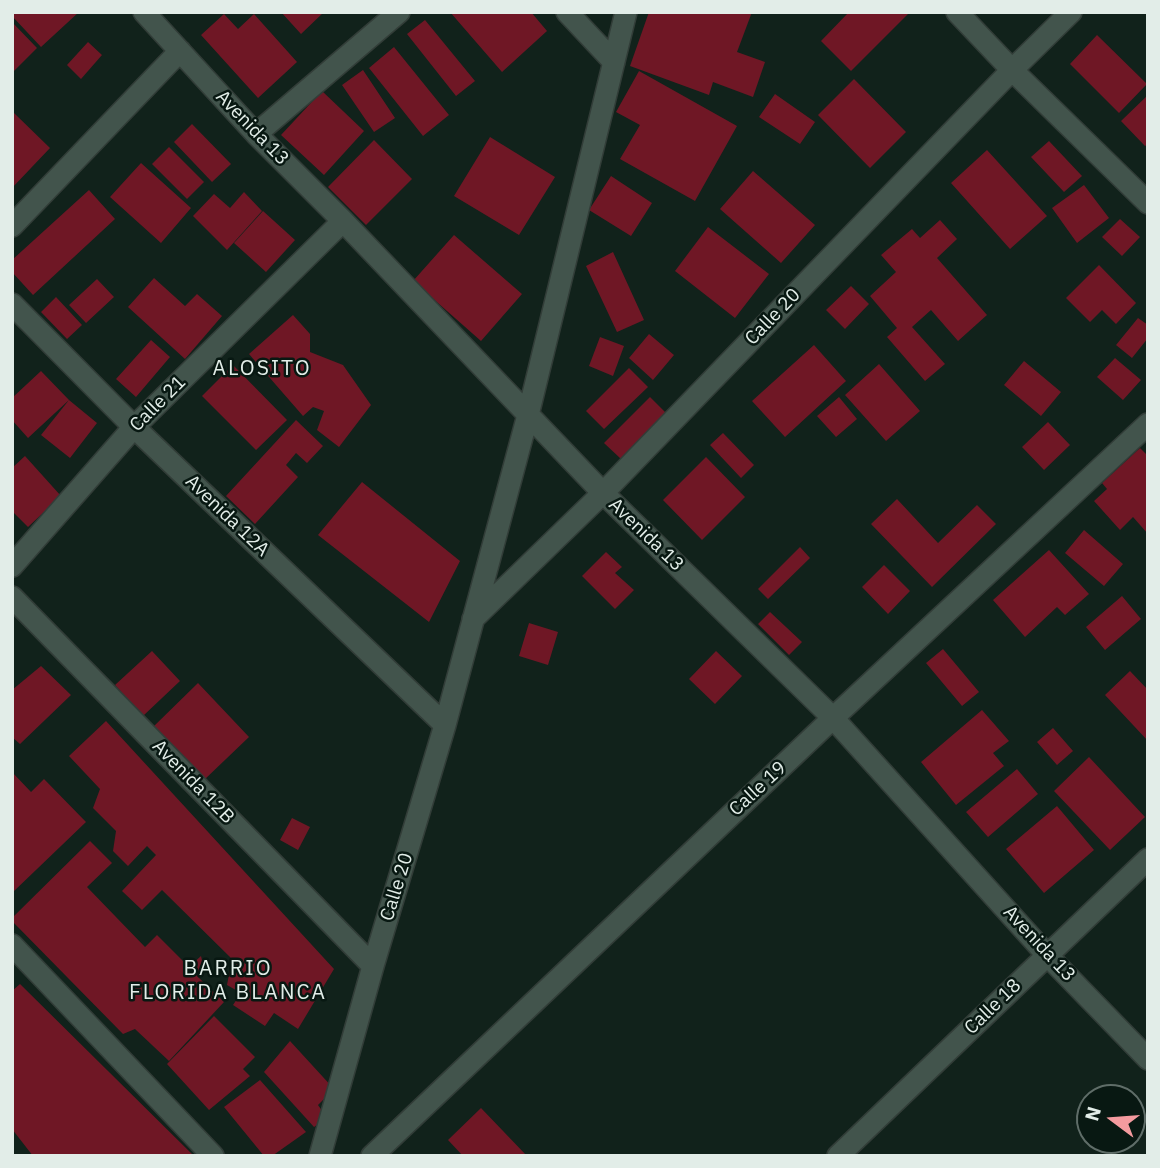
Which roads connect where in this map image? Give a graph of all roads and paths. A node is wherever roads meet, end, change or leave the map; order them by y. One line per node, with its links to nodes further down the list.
1 (144, 12): 7 (street, Avenida 13)
2 (400, 12): 10 (street)
3 (567, 12): 8 (street)
4 (626, 12): 8 (street, Calle 20)
5 (957, 12): 9 (street)
6 (1071, 12): 9 (street, Calle 20)
7 (180, 51): 10 (street, Avenida 13); 13 (street)
8 (614, 62): 15 (street, Calle 20)
9 (1012, 69): 11 (street); 18 (street, Calle 20)
10 (256, 134): 12 (street, Avenida 13)
11 (1148, 203)
12 (343, 221): 15 (street, Avenida 13); 17 (street, Calle 21)
13 (12, 226)
14 (12, 304): 17 (street, Avenida 12A)
15 (528, 415): 18 (street, Avenida 13); 21 (street, Calle 20)
16 (1148, 424): 22 (street, Calle 19)
17 (134, 427): 19 (street, Calle 21); 23 (street, Avenida 12A)
18 (603, 493): 21 (street, Calle 20); 22 (street, Avenida 13)
19 (12, 566)
20 (12, 597): 27 (street, Avenida 12B)
21 (473, 619): 23 (street, Calle 20)
22 (833, 718): 26 (street, Avenida 13); 31 (street, Calle 19)
23 (445, 725): 27 (street, Calle 20)
24 (1148, 859): 26 (street, Calle 18)
25 (12, 945): 29 (street)
26 (1047, 955): 28 (street, Avenida 13); 32 (street, Calle 18)
27 (373, 967): 30 (street, Calle 20)
28 (1148, 1059)
29 (214, 1156)
30 (320, 1156)
31 (372, 1156)
32 (838, 1156)

